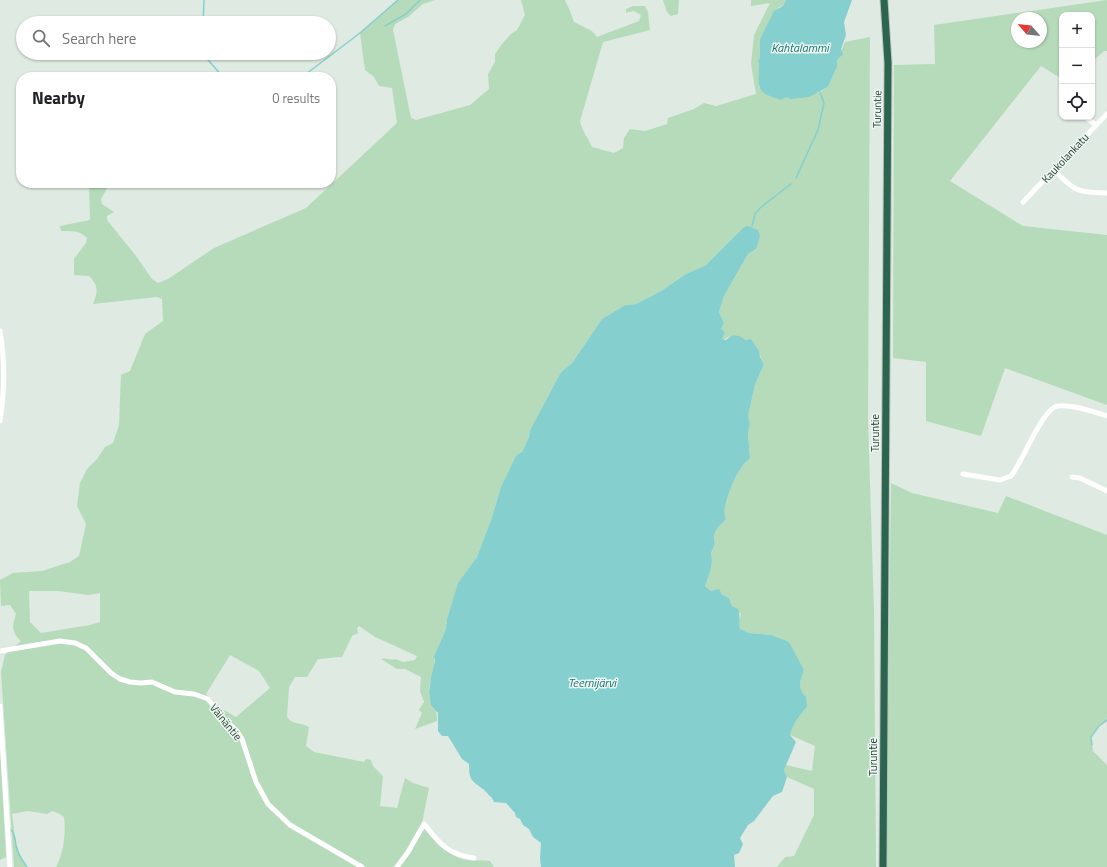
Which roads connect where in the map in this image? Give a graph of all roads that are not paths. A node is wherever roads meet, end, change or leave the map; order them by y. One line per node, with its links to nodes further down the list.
1 (884, 0): 20 (highway, Turuntie)
2 (1107, 114): 4 (street, Kaukolankatu)
3 (1089, 120): 4 (street)
4 (1096, 125): 5 (street, Kaukolankatu)
5 (1054, 170): 6 (street); 7 (street, Kaukolankatu)
6 (1107, 193)
7 (1023, 202)
8 (0, 331): 10 (street)
9 (1107, 416): 11 (street)
10 (0, 421)
11 (963, 474)
12 (1072, 477): 13 (street)
13 (1107, 491)
14 (0, 651): 18 (street, Väinäntie)
15 (0, 706): 17 (street)
16 (474, 858): 19 (street)
17 (10, 867)
18 (362, 867)
19 (397, 867)
20 (883, 867)

